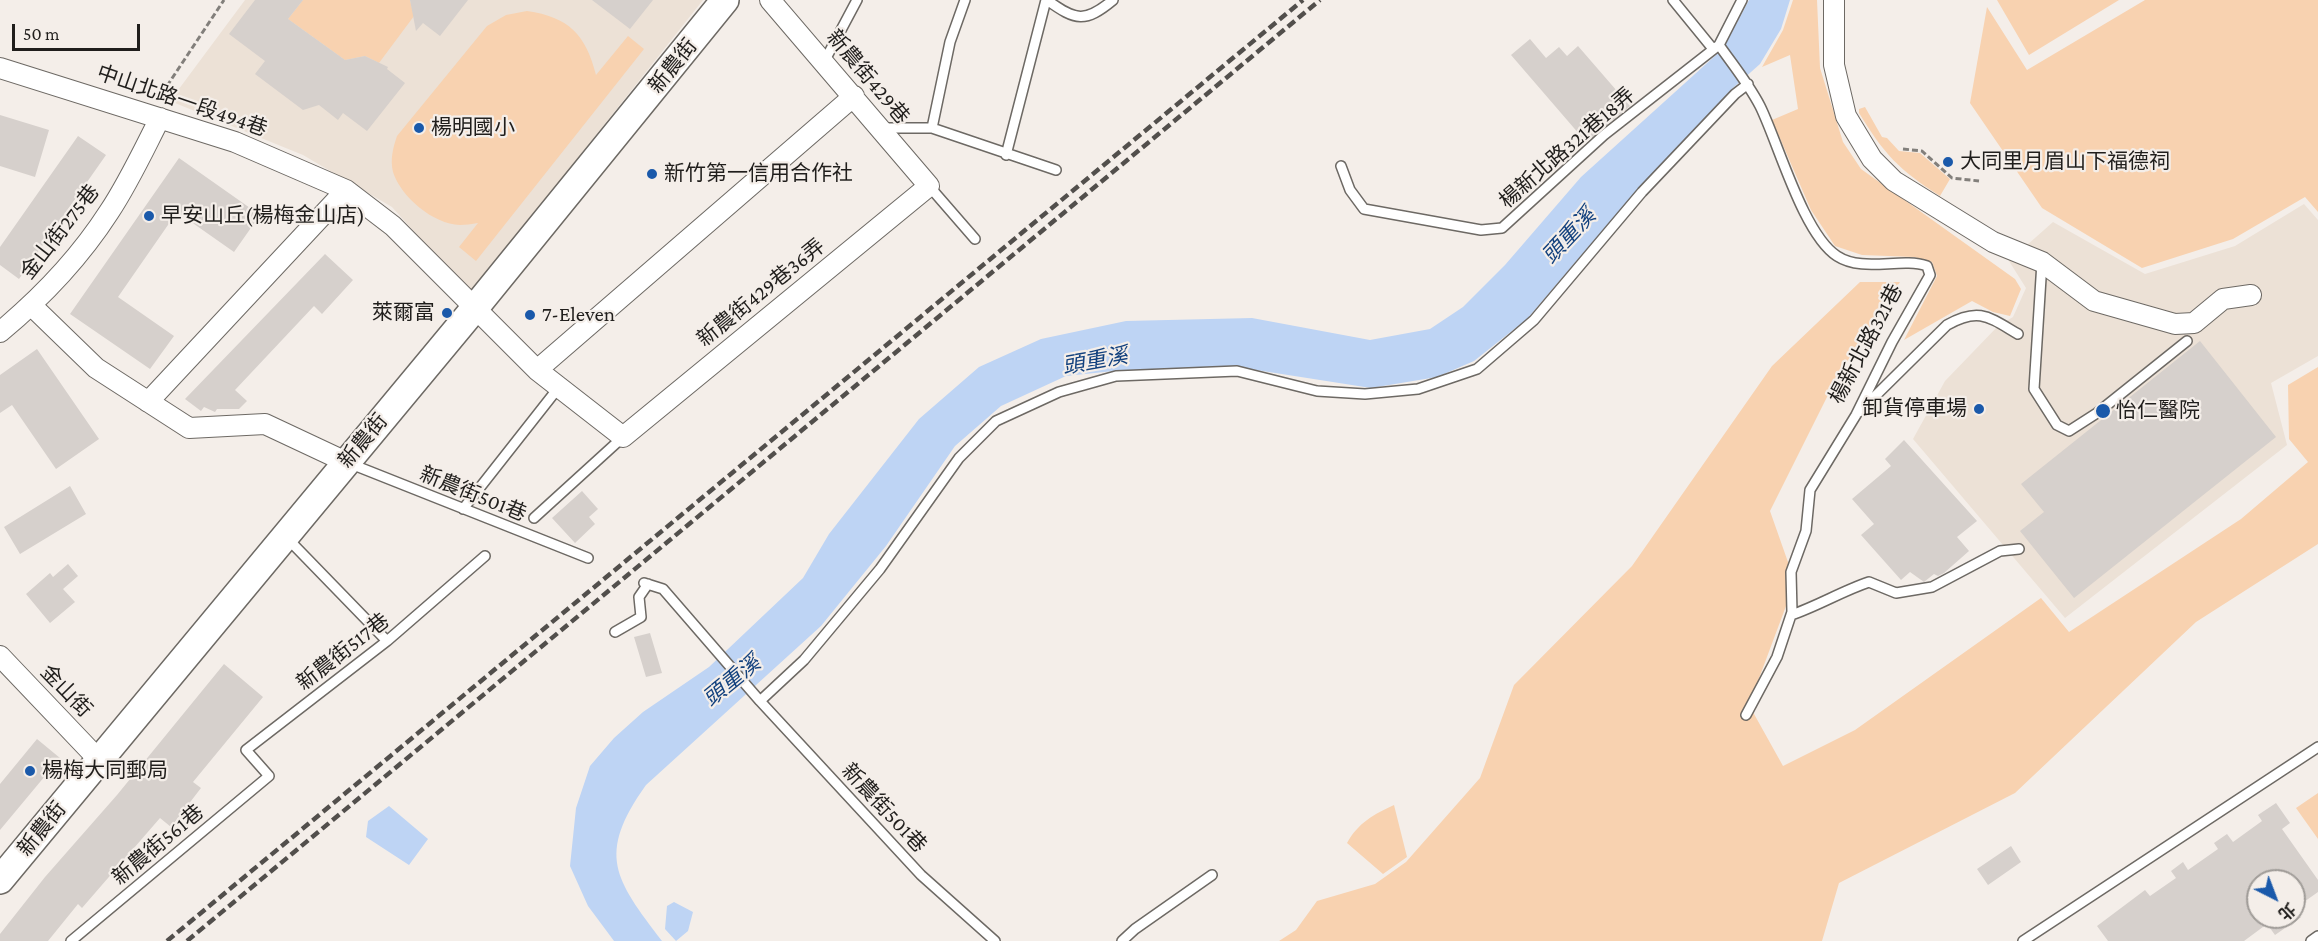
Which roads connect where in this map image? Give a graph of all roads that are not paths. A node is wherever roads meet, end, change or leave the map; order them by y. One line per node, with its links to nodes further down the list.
1 (725, 0): 27 (street, 新農街)
2 (771, 0): 11 (street, 新農街429巷)
3 (857, 0): 11 (lane)
4 (965, 0): 17 (lane)
5 (1047, 0): 6 (lane); 18 (lane)
6 (1113, 0)
7 (1673, 0): 10 (lane)
8 (1742, 0): 10 (lane)
9 (1834, 0): 24 (street)
10 (1717, 47): 13 (lane); 19 (lane, 楊新北路321巷18弄)
11 (824, 62): 14 (street, 新農街429巷)
12 (0, 68): 15 (street, 中山北路一段494巷)
13 (1747, 82): 34 (lane, 楊新北路321巷); 47 (lane)
14 (854, 96): 16 (street, 新農街429巷); 31 (street)
15 (154, 115): 22 (street, 中山北路一段494巷); 26 (street, 金山街275巷)
16 (882, 128): 17 (lane); 21 (street, 新農街429巷)
17 (932, 128): 18 (lane)
18 (1006, 155): 20 (lane)
19 (1341, 166)
20 (1056, 170)
21 (929, 186): 23 (lane); 35 (street, 新農街429巷36弄)
22 (346, 190): 27 (street, 中山北路一段494巷); 33 (street)
23 (975, 239)
24 (2042, 262): 25 (street); 30 (lane)
25 (2251, 295)
26 (32, 306): 28 (street, 金山街275巷); 33 (street)
27 (474, 309): 31 (street, 中山北路一段494巷); 36 (street, 新農街)
28 (0, 332)
29 (2018, 334): 34 (lane)
30 (2187, 341)
31 (537, 370): 32 (street, 中山北路一段494巷)
32 (559, 387): 35 (street, 中山北路一段494巷); 37 (lane)
33 (148, 402): 36 (street)
34 (1856, 415): 43 (lane, 楊新北路321巷)
35 (623, 437): 38 (lane)
36 (345, 462): 37 (lane, 新農街501巷); 39 (street, 新農街)
37 (463, 509): 42 (lane, 新農街501巷)
38 (534, 519)
39 (285, 536): 45 (lane); 50 (street, 新農街)
40 (2019, 549): 43 (lane)
41 (485, 556): 45 (lane, 新農街517巷)
42 (588, 558)
43 (1791, 615): 48 (lane, 楊新北路321巷)
44 (615, 632): 47 (lane, 新農街501巷)
45 (387, 641): 51 (lane, 新農街517巷)
46 (0, 656): 50 (street, 金山街)
47 (760, 701): 56 (lane, 新農街501巷)
48 (1746, 715)
49 (2318, 747): 58 (lane)
50 (98, 759): 53 (street, 新農街)
51 (269, 776): 55 (lane, 新農街561巷)
52 (1212, 875): 57 (lane)
53 (0, 880)
54 (2318, 936): 59 (lane)
55 (71, 941)
56 (995, 941)
57 (1122, 941)
58 (2023, 941)
59 (2311, 941)

